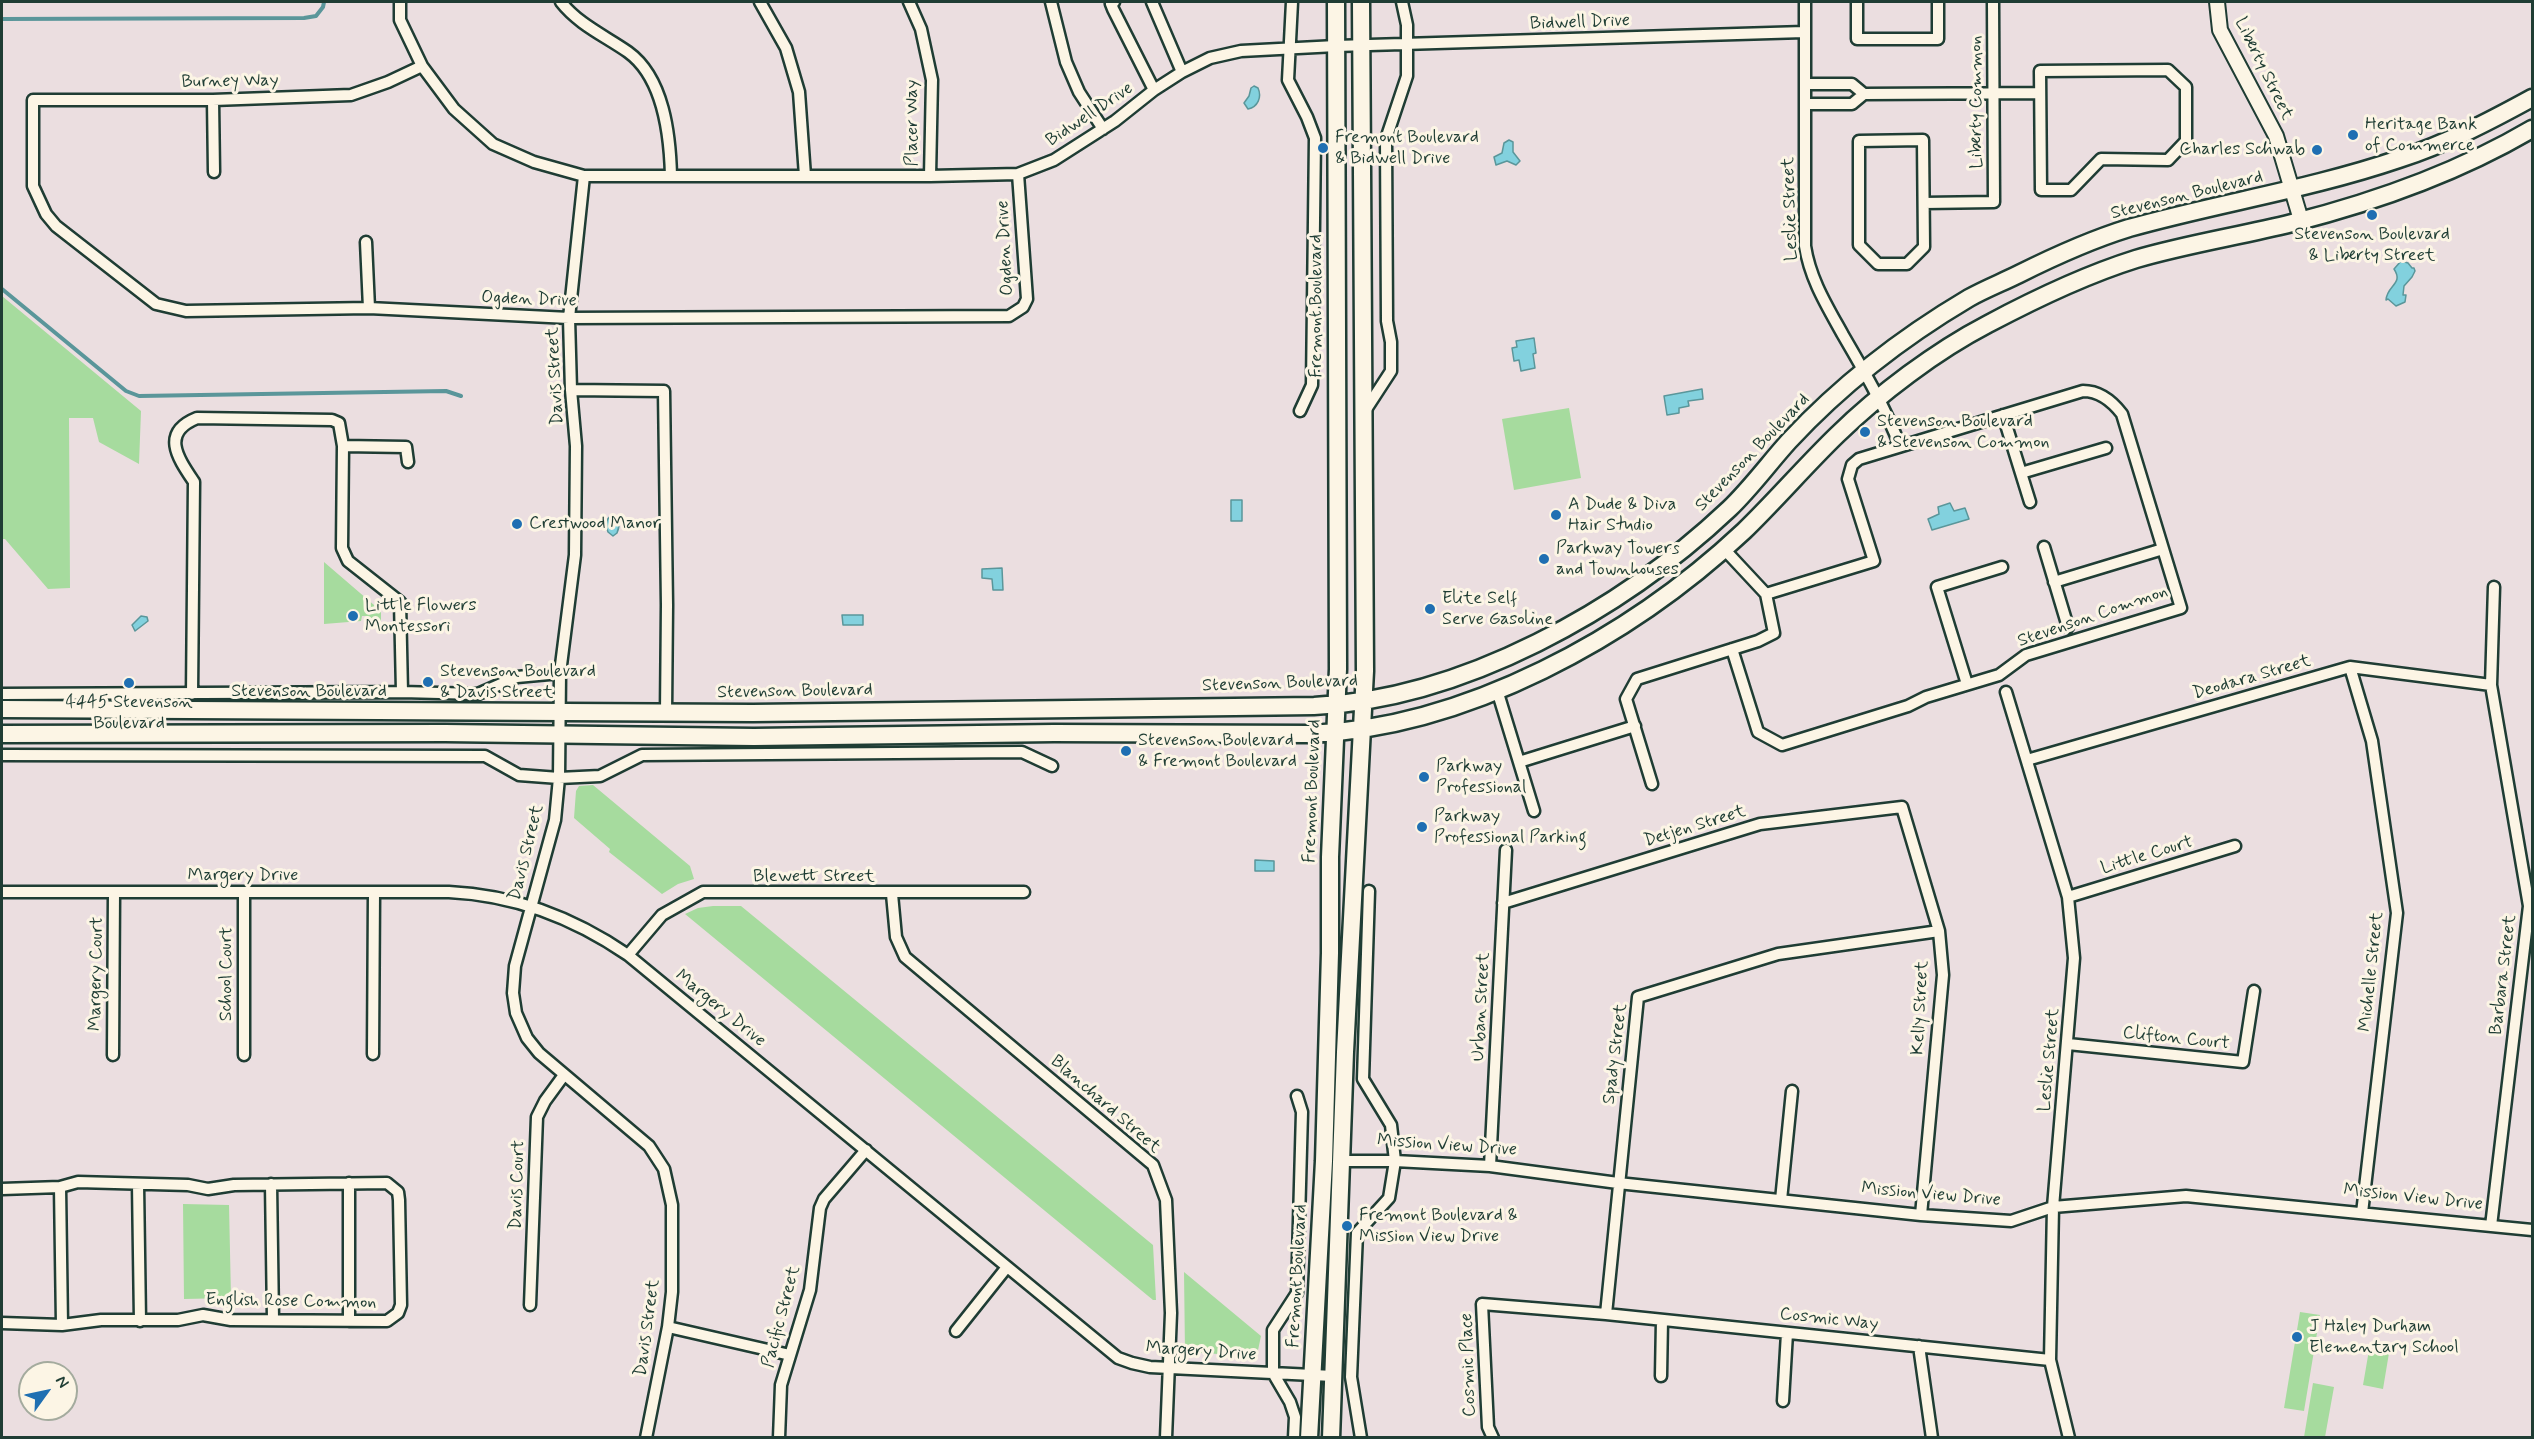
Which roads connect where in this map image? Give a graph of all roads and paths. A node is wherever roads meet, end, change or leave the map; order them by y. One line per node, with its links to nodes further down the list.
1 (400, 2): 22 (street, Bidwell Drive)
2 (561, 2): 38 (street)
3 (760, 2): 39 (street)
4 (909, 2): 40 (street, Placer Way)
5 (1051, 2): 33 (street)
6 (1114, 2): 25 (street)
7 (1152, 2): 23 (street)
8 (1292, 2): 21 (street, Fremont Boulevard)
9 (1336, 2): 19 (main road, Fremont Boulevard)
10 (1361, 2): 20 (main road)
11 (1402, 2): 18 (street)
12 (1804, 2): 17 (street, Leslie Street)
13 (1857, 2): 14 (street)
14 (1938, 2)
15 (1993, 2): 26 (street, Liberty Common)
16 (2217, 2): 41 (street, Liberty Street)
17 (1804, 32): 18 (street, Bidwell Drive); 24 (street, Leslie Street)
18 (1407, 45): 20 (street, Bidwell Drive); 52 (street)
19 (1336, 46): 20 (street, Bidwell Drive); 21 (street, Bidwell Drive); 78 (main road, Fremont Boulevard)
20 (1361, 46): 52 (main road)
21 (1289, 48): 23 (street, Bidwell Drive); 50 (street, Fremont Boulevard)
22 (422, 66): 31 (street, Burney Way); 37 (street, Bidwell Drive)
23 (1182, 72): 25 (street, Bidwell Drive)
24 (1806, 84): 28 (street); 32 (street, Leslie Street)
25 (1154, 90): 33 (street, Bidwell Drive)
26 (1994, 93): 27 (street); 28 (street); 42 (street, Liberty Common)
27 (2040, 93): 27 (street)
28 (1864, 94): 32 (street)
29 (2532, 98): 41 (main road, Stevenson Boulevard)
30 (33, 100): 31 (street, Burney Way); 45 (street, Ogden Drive)
31 (213, 100): 35 (street)
32 (1806, 104): 47 (street, Leslie Street)
33 (1103, 129): 36 (street, Bidwell Drive)
34 (2532, 129): 43 (main road)
35 (214, 172)
36 (1018, 174): 40 (street, Bidwell Drive); 46 (street, Ogden Drive)
37 (584, 176): 38 (street, Bidwell Drive); 46 (street, Davis Street)
38 (671, 176): 39 (street, Bidwell Drive)
39 (805, 176): 40 (street, Bidwell Drive)
40 (930, 176)
41 (2292, 190): 43 (street, Liberty Street); 47 (main road, Stevenson Boulevard)
42 (1924, 203): 42 (street)
43 (2301, 220): 49 (main road)
44 (366, 242): 45 (street)
45 (369, 308): 46 (street, Ogden Drive)
46 (570, 318): 48 (street, Davis Street)
47 (1863, 370): 49 (street, Leslie Street); 77 (main road, Stevenson Boulevard)
48 (571, 390): 69 (street, Davis Street); 81 (street)
49 (1879, 398): 54 (street); 60 (main road)
50 (1300, 411)
51 (2003, 415): 54 (street, Stevenson Common); 57 (street); 61 (street, Stevenson Common)
52 (1363, 416): 77 (main road)
53 (343, 446): 56 (street); 73 (street); 76 (street)
54 (1900, 446): 65 (street, Stevenson Common)
55 (2106, 448): 57 (street)
56 (408, 462)
57 (2021, 473): 58 (street)
58 (2030, 502)
59 (2044, 547): 63 (street)
60 (1724, 549): 65 (street); 72 (main road)
61 (2163, 549): 63 (street); 70 (street, Stevenson Common)
62 (2002, 567): 70 (street)
63 (2054, 582): 66 (street)
64 (2494, 588): 71 (street, Barbara Street)
65 (1766, 594): 67 (street)
66 (2068, 627)
67 (1732, 649): 70 (street, Stevenson Common); 82 (street)
68 (2350, 667): 71 (street, Deodara Street); 88 (street, Deodara Street); 130 (street, Michelle Street)
69 (560, 673): 73 (street, Stevenson Boulevard); 80 (street, Davis Street)
70 (1967, 684)
71 (2491, 685): 132 (street, Barbara Street)
72 (1497, 690): 83 (main road); 89 (street)
73 (402, 692): 76 (street, Stevenson Boulevard)
74 (2006, 692): 88 (street, Leslie Street)
75 (2, 694): 76 (street, Stevenson Boulevard)
76 (192, 694)
77 (1364, 700): 78 (main road, Stevenson Boulevard); 83 (main road)
78 (1336, 704): 81 (main road, Stevenson Boulevard); 84 (main road, Fremont Boulevard)
79 (2, 709): 80 (main road, Stevenson Boulevard)
80 (561, 712): 81 (main road, Stevenson Boulevard); 86 (street, Davis Street)
81 (666, 713)
82 (1635, 726): 89 (street); 92 (street)
83 (1362, 729): 84 (main road); 119 (main road)
84 (1335, 733): 86 (main road); 118 (main road, Fremont Boulevard)
85 (2, 734): 86 (main road)
86 (559, 734): 91 (street, Davis Street)
87 (2, 755): 91 (street)
88 (2027, 760): 104 (street, Leslie Street)
89 (1519, 762): 94 (street)
90 (1052, 766): 91 (street)
91 (559, 778): 106 (street, Davis Street)
92 (1652, 784)
93 (1902, 807): 105 (street, Detjen Street); 107 (street, Kelly Street)
94 (1534, 811)
95 (2235, 846): 104 (street, Little Court)
96 (1506, 850): 105 (street, Urban Street)
97 (1369, 891): 120 (street)
98 (2, 892): 99 (street, Margery Drive)
99 (114, 892): 101 (street, Margery Drive); 112 (street, Margery Court)
100 (1024, 892): 103 (street, Blewett Street)
101 (244, 893): 102 (street, Margery Drive); 113 (street, School Court)
102 (374, 893): 106 (street, Margery Drive); 111 (street)
103 (892, 894): 108 (street, Blewett Street); 149 (street, Blanchard Street)
104 (2068, 897): 110 (street, Leslie Street)
105 (1503, 903): 121 (street, Urban Street)
106 (530, 906): 108 (street, Margery Drive); 114 (street, Davis Street)
107 (1939, 931): 123 (street, Spady Street); 131 (street, Kelly Street)
108 (628, 955): 117 (street, Margery Drive)
109 (2254, 991): 110 (street, Clifton Court)
110 (2068, 1044): 129 (street, Leslie Street)
111 (373, 1054)
112 (113, 1055)
113 (244, 1055)
114 (564, 1075): 135 (street, Davis Court); 143 (street, Davis Street)
115 (1792, 1091): 128 (street)
116 (1297, 1096): 150 (street, Fremont Boulevard)
117 (866, 1150): 134 (street, Margery Drive); 147 (street, Pacific Street)
118 (1324, 1161): 119 (main road, Mission View Drive); 151 (main road, Fremont Boulevard)
119 (1343, 1161): 120 (street, Mission View Drive); 152 (main road)
120 (1395, 1161): 121 (street, Mission View Drive); 161 (street)
121 (1490, 1166): 123 (street, Mission View Drive)
122 (350, 1183): 125 (street); 138 (street); 138 (street, English Rose Common)
123 (1618, 1183): 128 (street, Mission View Drive); 136 (street, Spady Street)
124 (138, 1184): 125 (street); 126 (street); 140 (street)
125 (271, 1184): 137 (street)
126 (60, 1187): 127 (street); 142 (street)
127 (2, 1189)
128 (1781, 1200): 131 (street, Mission View Drive)
129 (2053, 1207): 130 (street, Mission View Drive); 131 (street, Mission View Drive); 148 (street, Leslie Street)
130 (2362, 1213): 132 (street, Mission View Drive)
131 (1921, 1215)
132 (2491, 1226): 133 (street, Mission View Drive)
133 (2532, 1230)
134 (1007, 1267): 144 (street); 149 (street, Margery Drive)
135 (530, 1305)
136 (1606, 1314): 139 (street, Cosmic Way); 162 (street, Cosmic Place)
137 (273, 1319): 138 (street, English Rose Common); 140 (street, English Rose Common)
138 (349, 1320)
139 (1662, 1320): 145 (street, Cosmic Way); 153 (street)
140 (140, 1321): 142 (street, English Rose Common)
141 (2, 1323): 142 (street, English Rose Common)
142 (62, 1324)
143 (668, 1327): 147 (street); 155 (street, Davis Street)
144 (956, 1331)
145 (1787, 1333): 146 (street, Cosmic Way); 154 (street)
146 (1919, 1346): 148 (street, Cosmic Way); 163 (street)
147 (790, 1354): 156 (street, Pacific Street)
148 (2050, 1360): 164 (street, Leslie Street)
149 (1169, 1367): 150 (street, Margery Drive); 157 (street, Blanchard Street)
150 (1273, 1373): 151 (street, Margery Drive); 158 (street, Fremont Boulevard)
151 (1312, 1375): 152 (street, Margery Drive); 159 (main road, Fremont Boulevard)
152 (1333, 1376): 160 (main road)
153 (1661, 1376)
154 (1783, 1401)
155 (646, 1437)
156 (779, 1437)
157 (1166, 1437)
158 (1294, 1437)
159 (1309, 1437)
160 (1331, 1437)
161 (1361, 1437)
162 (1493, 1437)
163 (1932, 1437)
164 (2069, 1437)

